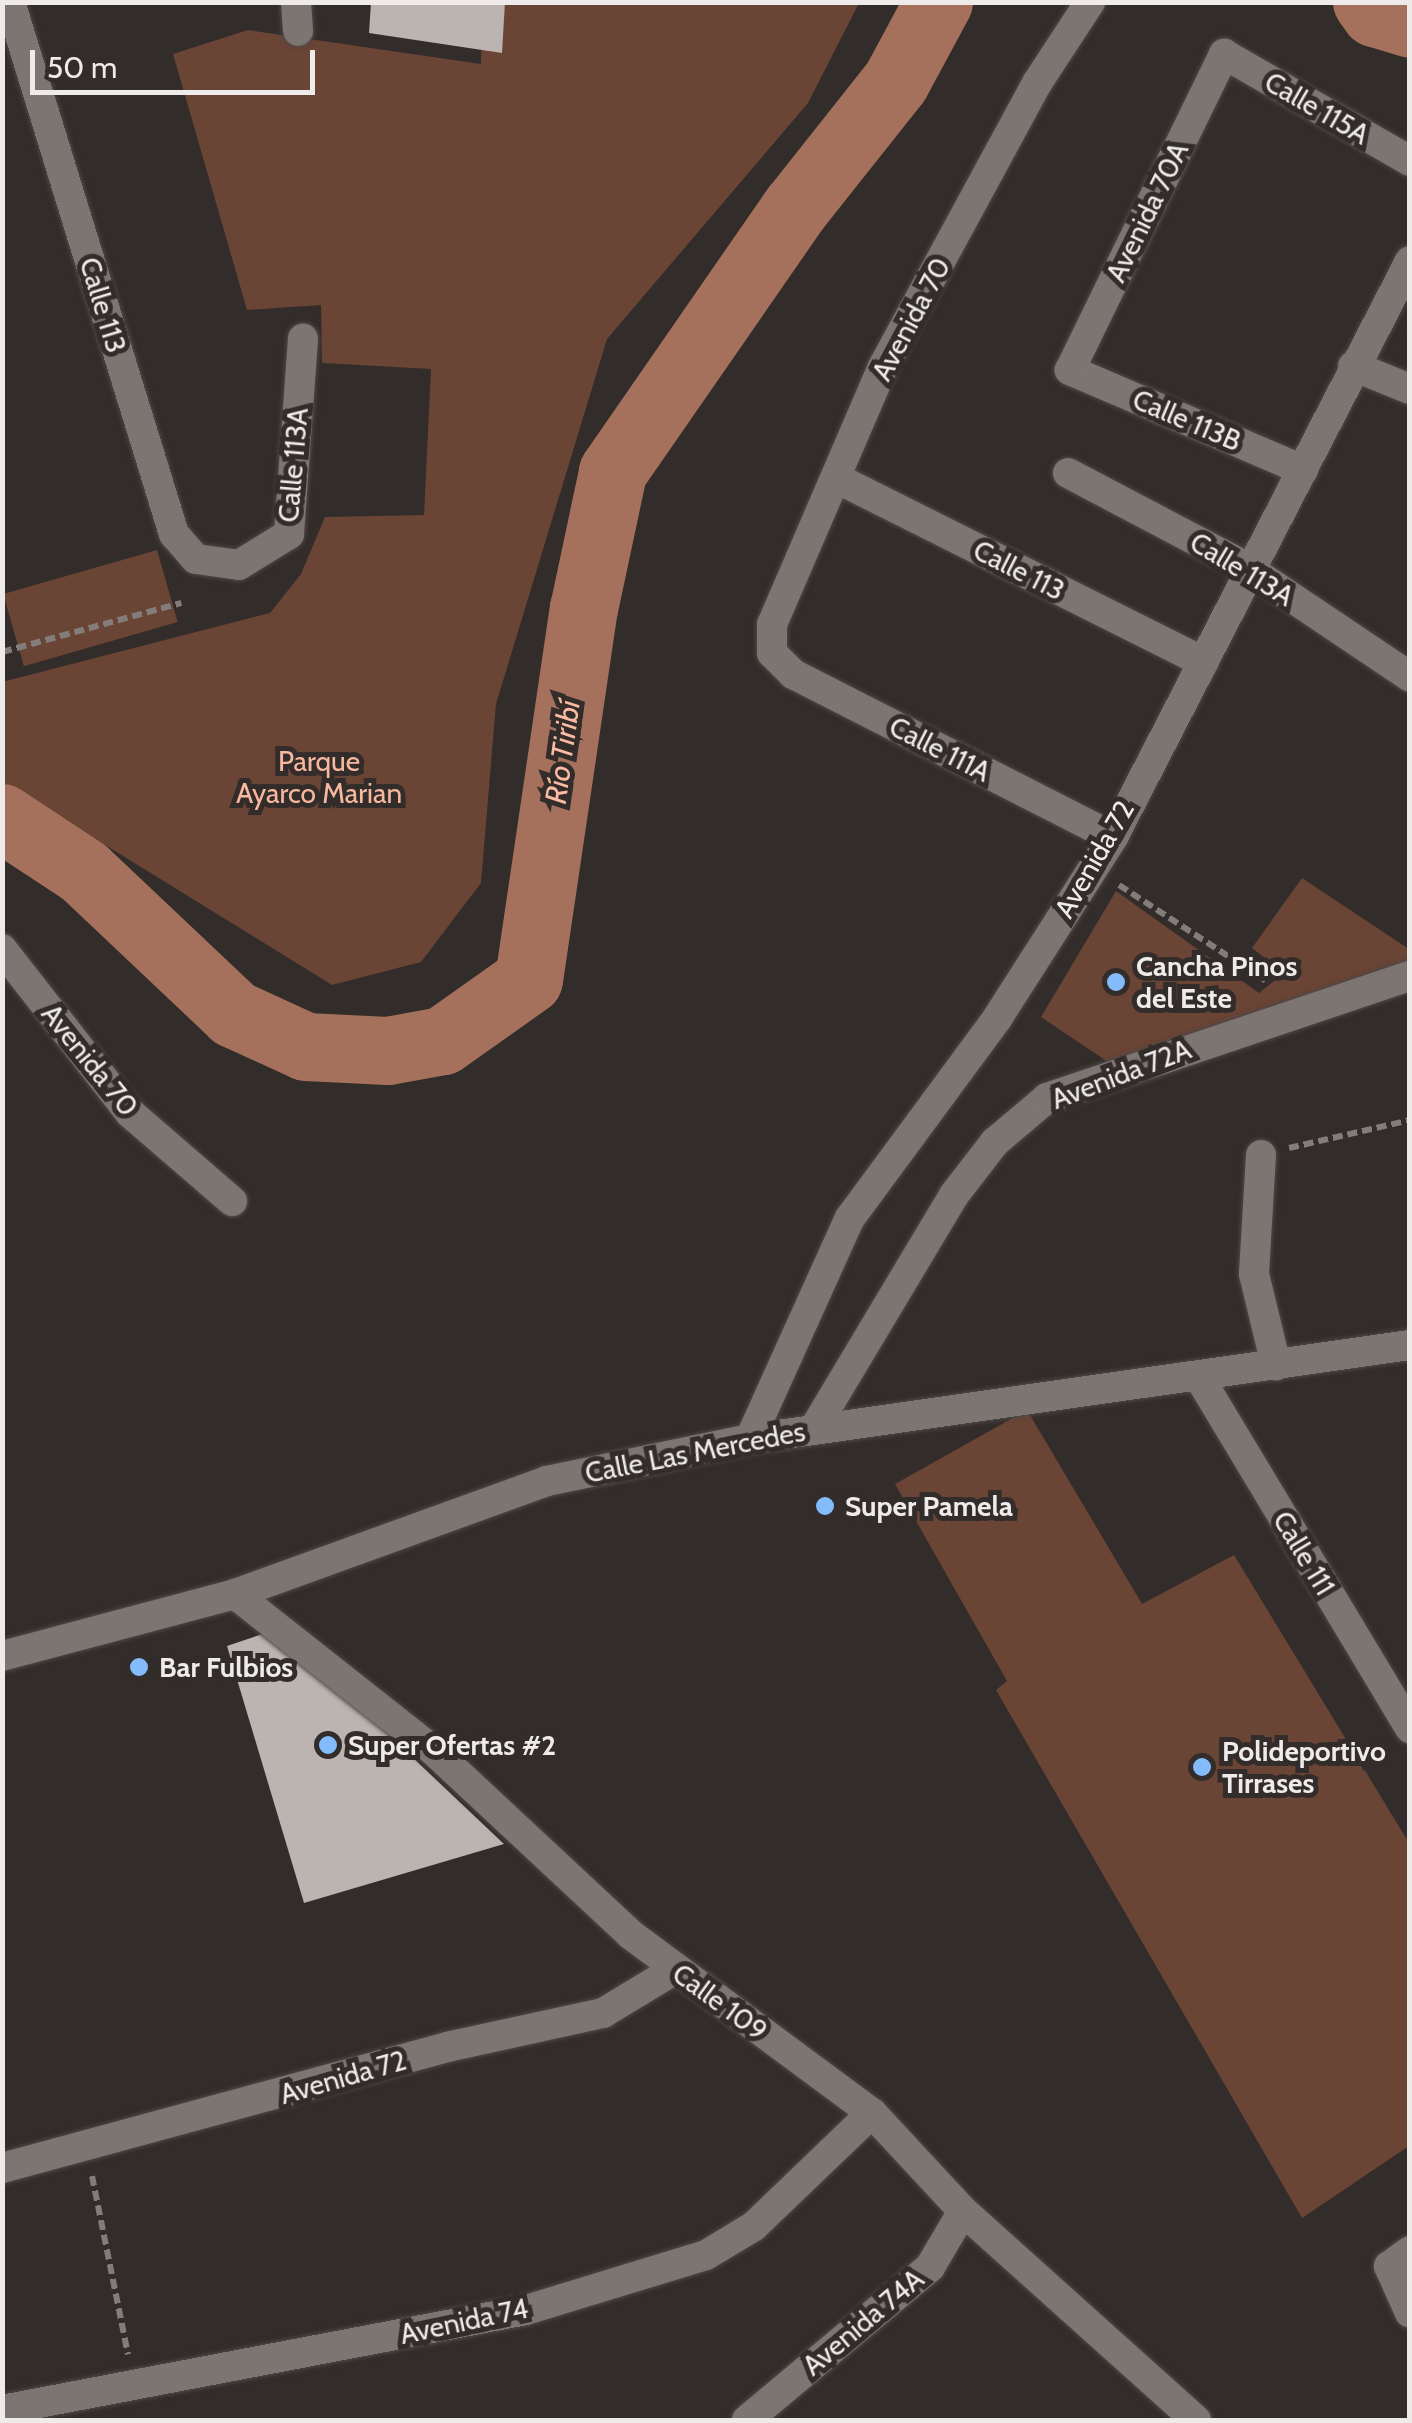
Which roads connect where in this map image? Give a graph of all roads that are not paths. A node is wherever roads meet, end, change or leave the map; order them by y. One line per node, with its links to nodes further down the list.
1 (10, 2): 13 (street, Calle 113)
2 (1090, 2): 12 (street, Avenida 70)
3 (1224, 54): 4 (street, Calle 115A); 8 (street, Avenida 70A)
4 (1410, 161)
5 (1410, 261): 7 (street, Avenida 72)
6 (303, 338): 13 (street, Calle 113A)
7 (1353, 366): 9 (street); 10 (street, Avenida 72)
8 (1070, 370): 10 (street, Calle 113B)
9 (1410, 390)
10 (1303, 470): 14 (street, Avenida 72)
11 (1068, 473): 14 (street, Calle 113A)
12 (836, 478): 15 (street, Avenida 70); 16 (street, Calle 113)
13 (239, 565)
14 (1248, 568): 16 (street, Avenida 72); 17 (street, Calle 113A)
15 (772, 653): 18 (street, Calle 111A)
16 (1203, 662): 18 (street, Avenida 72)
17 (1410, 678)
18 (1114, 837): 27 (street, Avenida 72)
19 (2, 949): 22 (street, Avenida 70)
20 (1410, 976): 26 (street, Avenida 72A)
21 (1261, 1155): 24 (street)
22 (232, 1201)
23 (1410, 1345): 24 (street, Calle Las Mercedes)
24 (1276, 1365): 25 (street, Calle Las Mercedes)
25 (1199, 1378): 26 (street, Calle Las Mercedes); 30 (street, Calle 111)
26 (814, 1429): 27 (street, Calle Las Mercedes)
27 (750, 1439): 28 (street, Calle Las Mercedes)
28 (235, 1594): 29 (street, Calle Las Mercedes); 31 (street, Calle 109)
29 (2, 1656)
30 (1410, 1728)
31 (674, 1970): 32 (street, Calle 109); 33 (street, Avenida 72)
32 (872, 2113): 34 (street, Calle 109); 37 (street, Avenida 74)
33 (2, 2168)
34 (963, 2211): 38 (street, Avenida 74A); 39 (street, Calle 109)
35 (1399, 2258): 36 (street)
36 (1410, 2312)
37 (2, 2410)
38 (746, 2420)
39 (1196, 2420)

